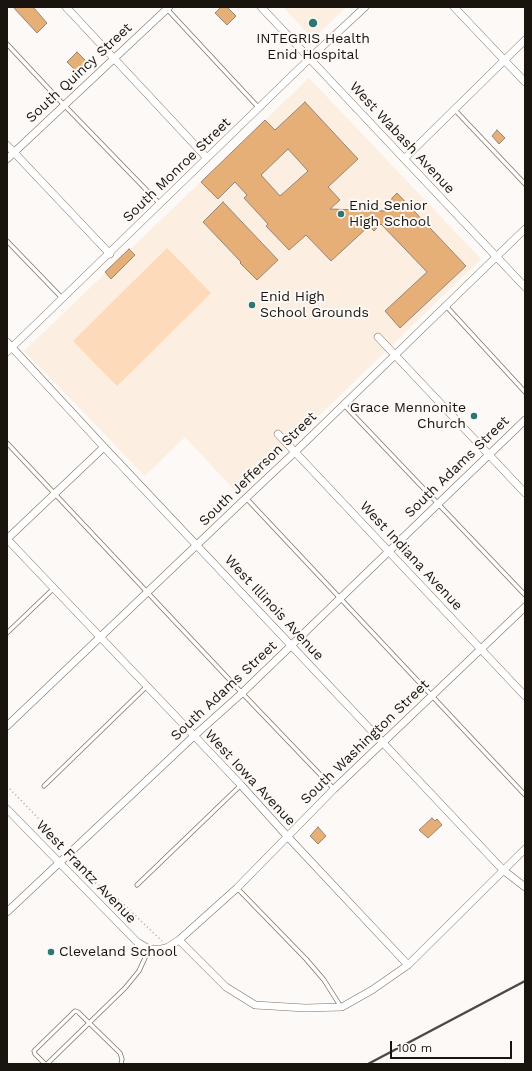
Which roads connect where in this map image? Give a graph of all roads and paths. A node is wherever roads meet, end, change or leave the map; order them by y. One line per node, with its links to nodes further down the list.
1 (66, 7): 9 (street)
2 (261, 7): 8 (street, West Wabash Avenue)
3 (363, 7): 8 (street, South Monroe Street)
4 (454, 7): 10 (street)
5 (167, 8): 9 (street, South Quincy Street); 13 (lane)
6 (525, 40): 10 (street)
7 (7, 44): 12 (lane)
8 (310, 58): 13 (street, South Monroe Street); 19 (street, West Wabash Avenue)
9 (114, 59): 12 (street, South Quincy Street); 17 (street)
10 (504, 60): 11 (street); 14 (street)
11 (525, 82)
12 (64, 105): 16 (street, South Quincy Street); 21 (lane)
13 (259, 108): 17 (street, South Monroe Street)
14 (454, 109): 19 (street); 20 (lane)
15 (7, 145): 16 (street)
16 (14, 152): 18 (street, South Quincy Street); 24 (street)
17 (207, 158): 21 (street, South Monroe Street)
18 (7, 159)
19 (404, 159): 25 (street, West Wabash Avenue)
20 (525, 184)
21 (160, 204): 24 (street, South Monroe Street)
22 (525, 229): 25 (street, South Jefferson Street)
23 (7, 241): 27 (lane)
24 (110, 254): 27 (street, South Monroe Street)
25 (496, 256): 26 (street, West Wabash Avenue); 28 (street, South Jefferson Street)
26 (525, 287)
27 (62, 298): 30 (street, South Monroe Street)
28 (446, 306): 31 (street, South Jefferson Street); 32 (lane)
29 (378, 337): 31 (street)
30 (9, 347): 37 (street, West Illinois Avenue)
31 (395, 356): 33 (street, South Jefferson Street); 39 (street)
32 (525, 392)
33 (344, 405): 38 (street, South Jefferson Street); 43 (lane)
34 (525, 420): 39 (street, South Adams Street)
35 (278, 434): 38 (street, West Indiana Avenue)
36 (7, 443): 41 (lane)
37 (104, 448): 41 (street); 45 (street, West Illinois Avenue)
38 (295, 452): 42 (street, South Jefferson Street); 46 (street, West Indiana Avenue)
39 (489, 456): 40 (street); 43 (street, South Adams Street)
40 (525, 493)
41 (55, 494): 44 (street); 48 (lane)
42 (246, 498): 45 (street, South Jefferson Street); 50 (lane)
43 (437, 505): 46 (street, South Adams Street); 49 (lane)
44 (7, 539): 47 (street, West Iowa Avenue)
45 (197, 545): 48 (street, South Jefferson Street); 54 (street, West Illinois Avenue)
46 (388, 552): 50 (street, South Adams Street); 55 (street, West Indiana Avenue)
47 (53, 589): 52 (lane); 53 (street, West Iowa Avenue)
48 (148, 592): 53 (street, South Jefferson Street); 57 (lane)
49 (525, 595)
50 (340, 598): 54 (street, South Adams Street); 58 (lane)
51 (525, 607): 55 (street, South Washington Street)
52 (7, 633)
53 (100, 637): 56 (street, West Iowa Avenue); 60 (street, South Jefferson Street)
54 (291, 646): 57 (street, South Adams Street); 62 (street, West Illinois Avenue)
55 (481, 650): 58 (street, South Washington Street); 59 (street, West Indiana Avenue)
56 (146, 687): 61 (street, West Iowa Avenue); 65 (lane)
57 (242, 693): 61 (street, South Adams Street); 66 (lane)
58 (432, 696): 62 (street, South Washington Street); 67 (lane)
59 (525, 696)
60 (7, 726)
61 (194, 736): 63 (street, West Iowa Avenue); 71 (street, South Adams Street)
62 (383, 742): 66 (street, South Washington Street); 73 (street, West Illinois Avenue)
63 (241, 784): 69 (street, West Iowa Avenue); 74 (lane)
64 (7, 786): 71 (path)
65 (44, 786)
66 (334, 789): 69 (street, South Washington Street)
67 (525, 795)
68 (7, 809): 72 (street, West Frantz Avenue)
69 (287, 836): 75 (street, South Washington Street); 81 (street, West Iowa Avenue)
70 (525, 848): 73 (street)
71 (69, 854): 72 (street, South Adams Street); 79 (path)
72 (60, 863): 77 (street, South Adams Street); 80 (street, West Frantz Avenue)
73 (503, 870): 76 (street, West Illinois Avenue); 81 (street)
74 (137, 885)
75 (237, 888): 78 (street, South Washington Street); 82 (lane)
76 (525, 888)
77 (7, 912)
78 (179, 940): 79 (street, South Washington Street); 82 (street)
79 (168, 947): 80 (street, South Washington Street)
80 (149, 949): 83 (lane)
81 (408, 964): 82 (street)
82 (342, 1007)
83 (89, 1023): 84 (lane); 84 (lane); 85 (lane)
84 (46, 1064)
85 (121, 1064)

